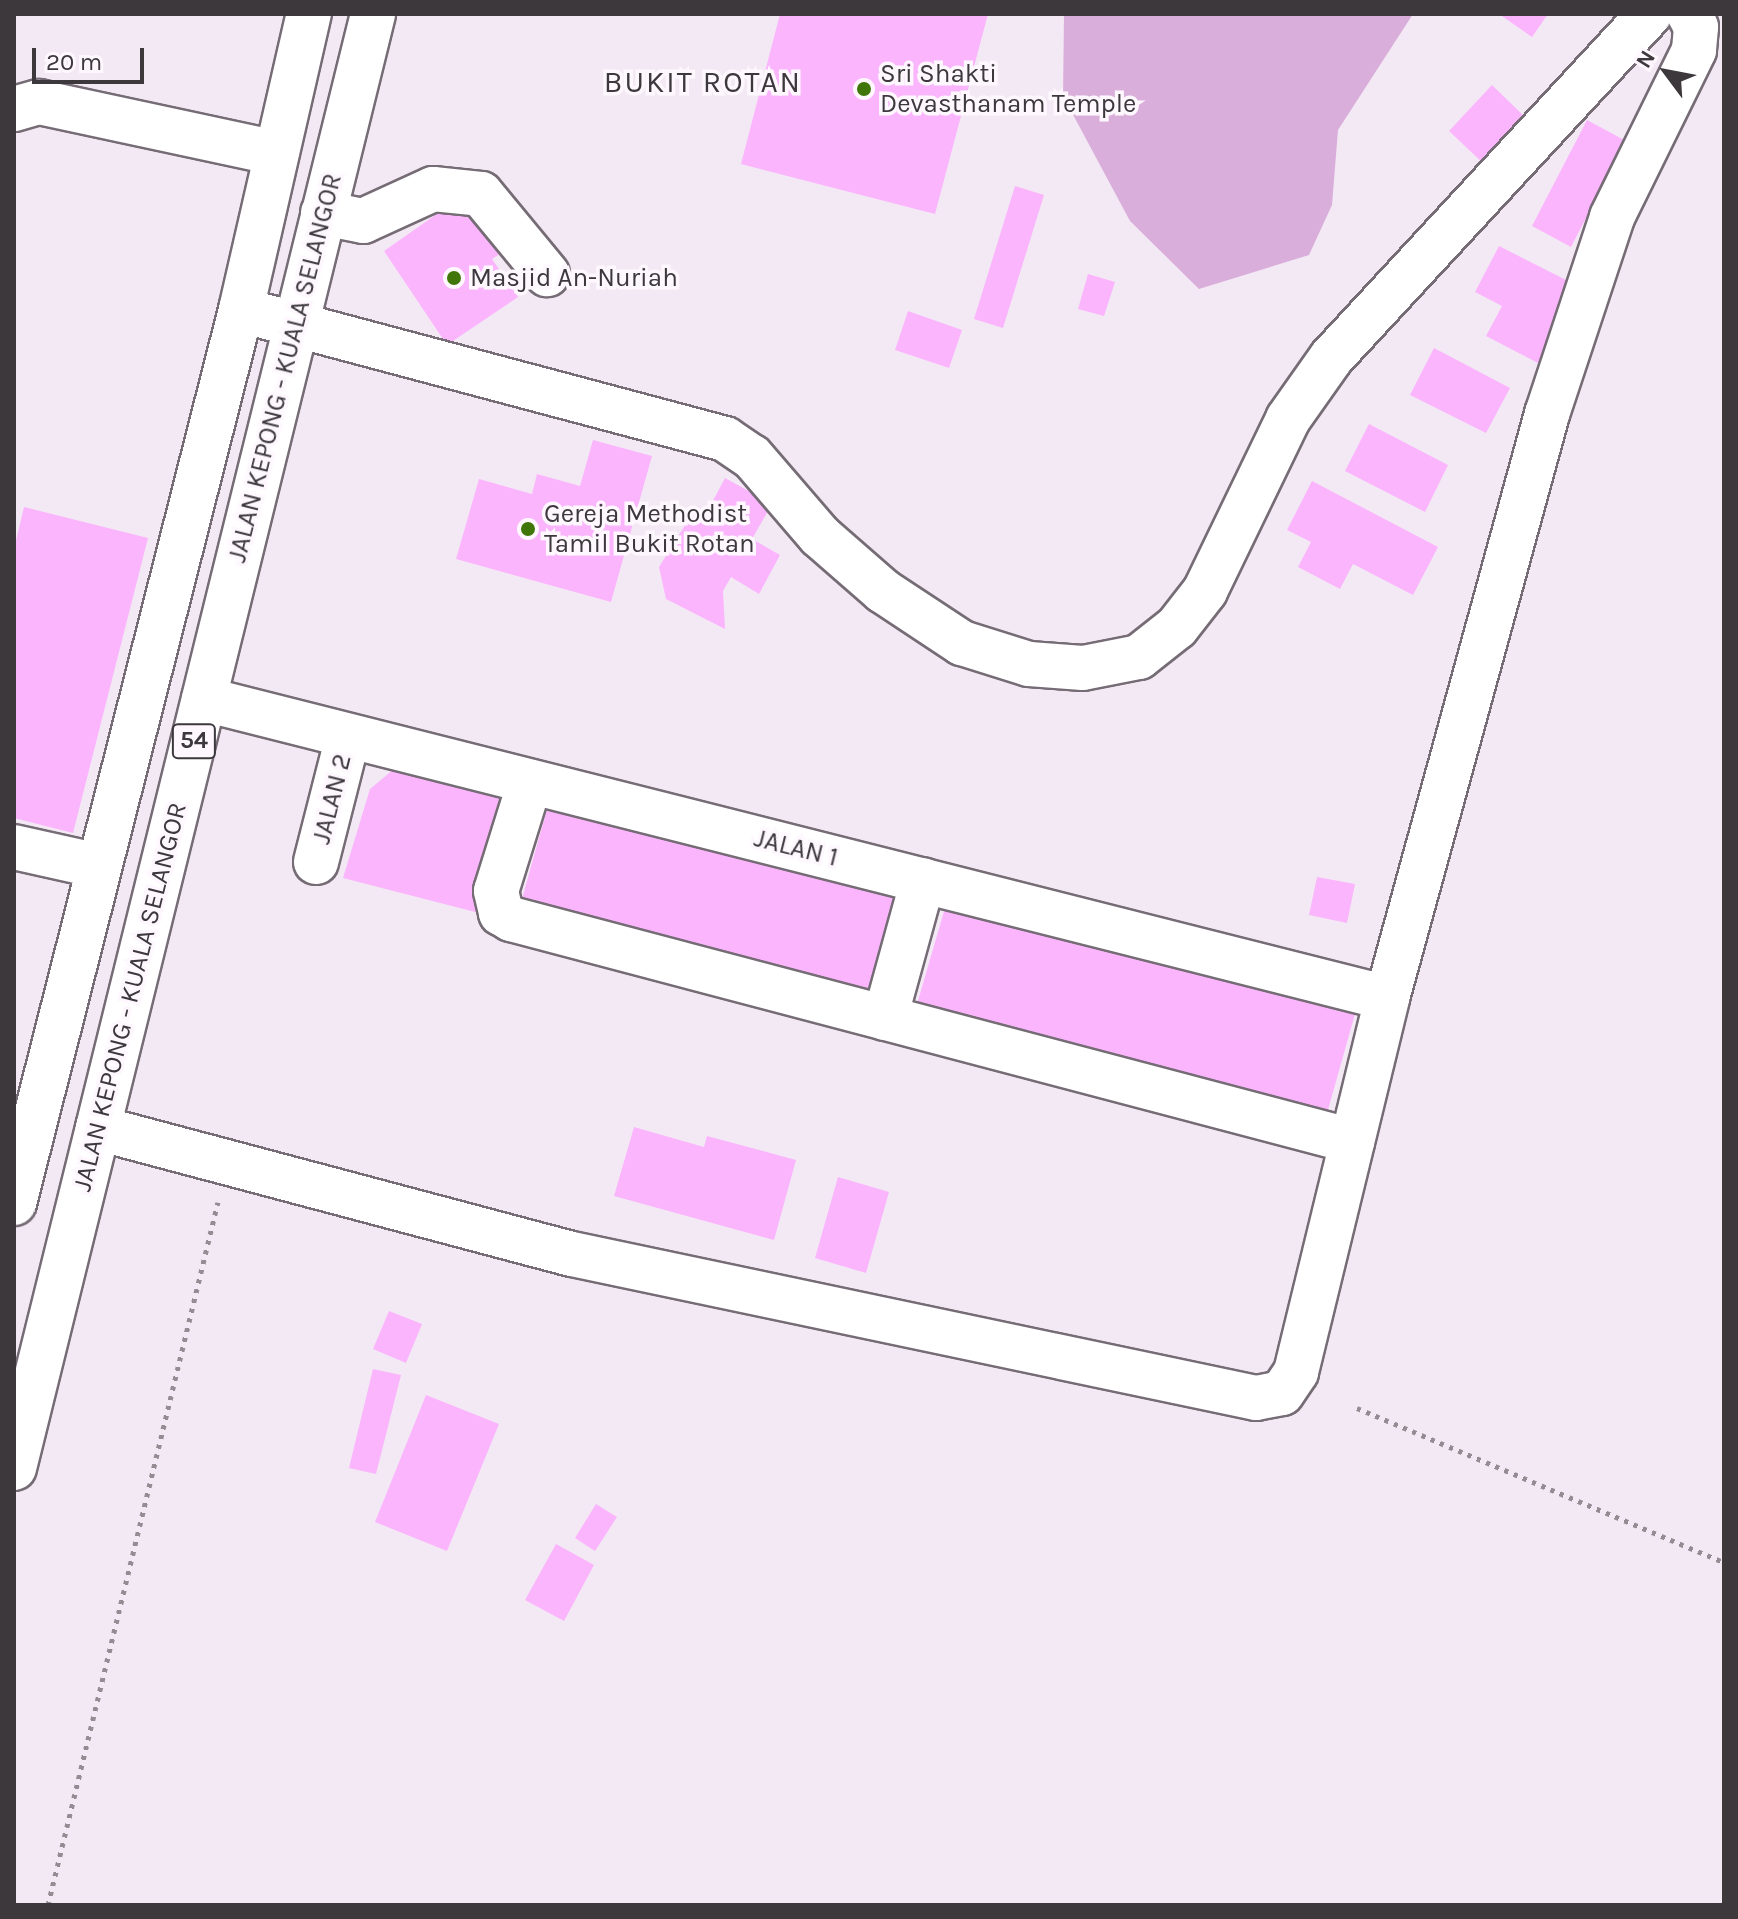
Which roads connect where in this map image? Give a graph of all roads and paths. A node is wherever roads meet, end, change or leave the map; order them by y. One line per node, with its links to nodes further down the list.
1 (309, 14): 6 (main road, 54)
2 (373, 14): 7 (main road, JALAN KEPONG - KUALA SELANGOR / 54)
3 (1650, 14): 10 (main road)
4 (1689, 14): 18 (main road)
5 (14, 109): 6 (main road)
6 (277, 153): 9 (main road, 54)
7 (323, 213): 8 (main road); 10 (main road, JALAN KEPONG - KUALA SELANGOR / 54)
8 (547, 274)
9 (241, 310): 10 (main road); 16 (main road, 54)
10 (296, 325): 11 (main road, JALAN KEPONG - KUALA SELANGOR / 54)
11 (204, 699): 12 (main road, JALAN 1); 20 (main road, JALAN KEPONG - KUALA SELANGOR / 54)
12 (348, 736): 13 (main road, JALAN 1); 15 (main road, JALAN 2)
13 (530, 782): 17 (main road, JALAN 1); 19 (main road)
14 (14, 847): 16 (main road)
15 (316, 862)
16 (99, 866): 23 (main road, 54)
17 (923, 880): 18 (main road, JALAN 1); 19 (main road)
18 (1387, 998): 21 (main road)
19 (885, 1018): 21 (main road)
20 (98, 1128): 22 (main road); 25 (main road, JALAN KEPONG - KUALA SELANGOR / 54)
21 (1352, 1141): 22 (main road)
22 (228, 1163): 27 (path)
23 (14, 1203)
24 (1357, 1408): 26 (path)
25 (14, 1468)
26 (1724, 1562)
27 (48, 1905)

